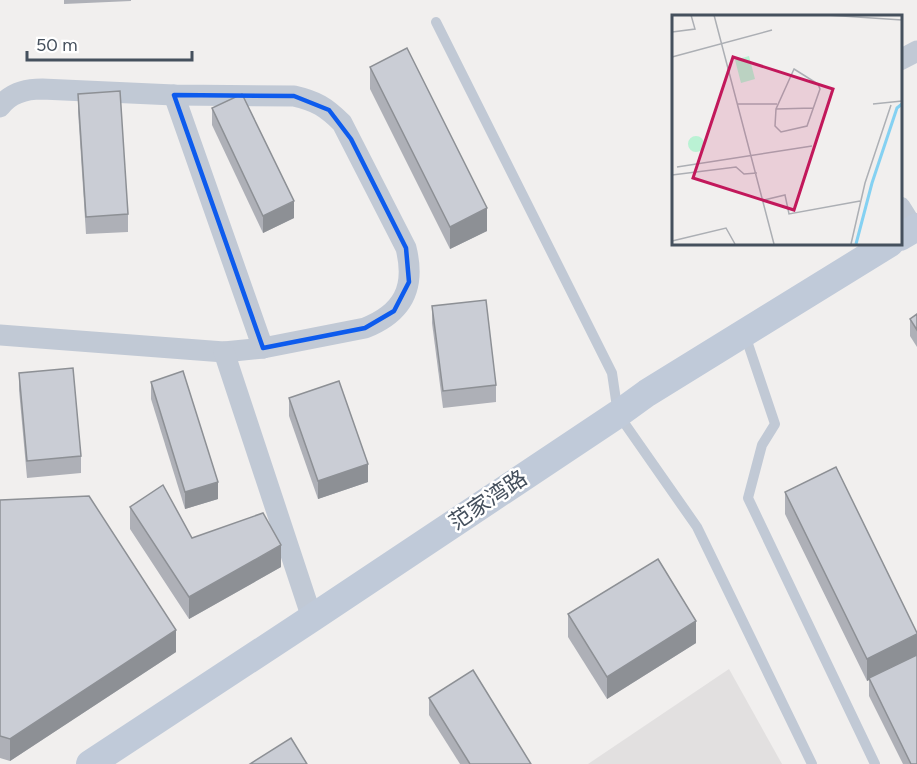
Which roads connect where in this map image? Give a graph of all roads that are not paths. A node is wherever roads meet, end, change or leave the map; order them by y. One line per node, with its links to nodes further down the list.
1 (436, 21): 11 (lane)
2 (917, 51): 3 (street)
3 (902, 59)
4 (174, 95): 5 (street); 9 (street); 9 (street)
5 (0, 107)
6 (881, 244): 7 (main road, 范家湾路)
7 (744, 332): 11 (main road, 范家湾路); 15 (lane)
8 (0, 335): 10 (street)
9 (262, 348): 10 (street)
10 (224, 352): 12 (street)
11 (618, 414): 12 (main road, 范家湾路); 14 (lane)
12 (312, 618): 13 (main road, 范家湾路)
13 (90, 764)
14 (812, 764)
15 (874, 764)

